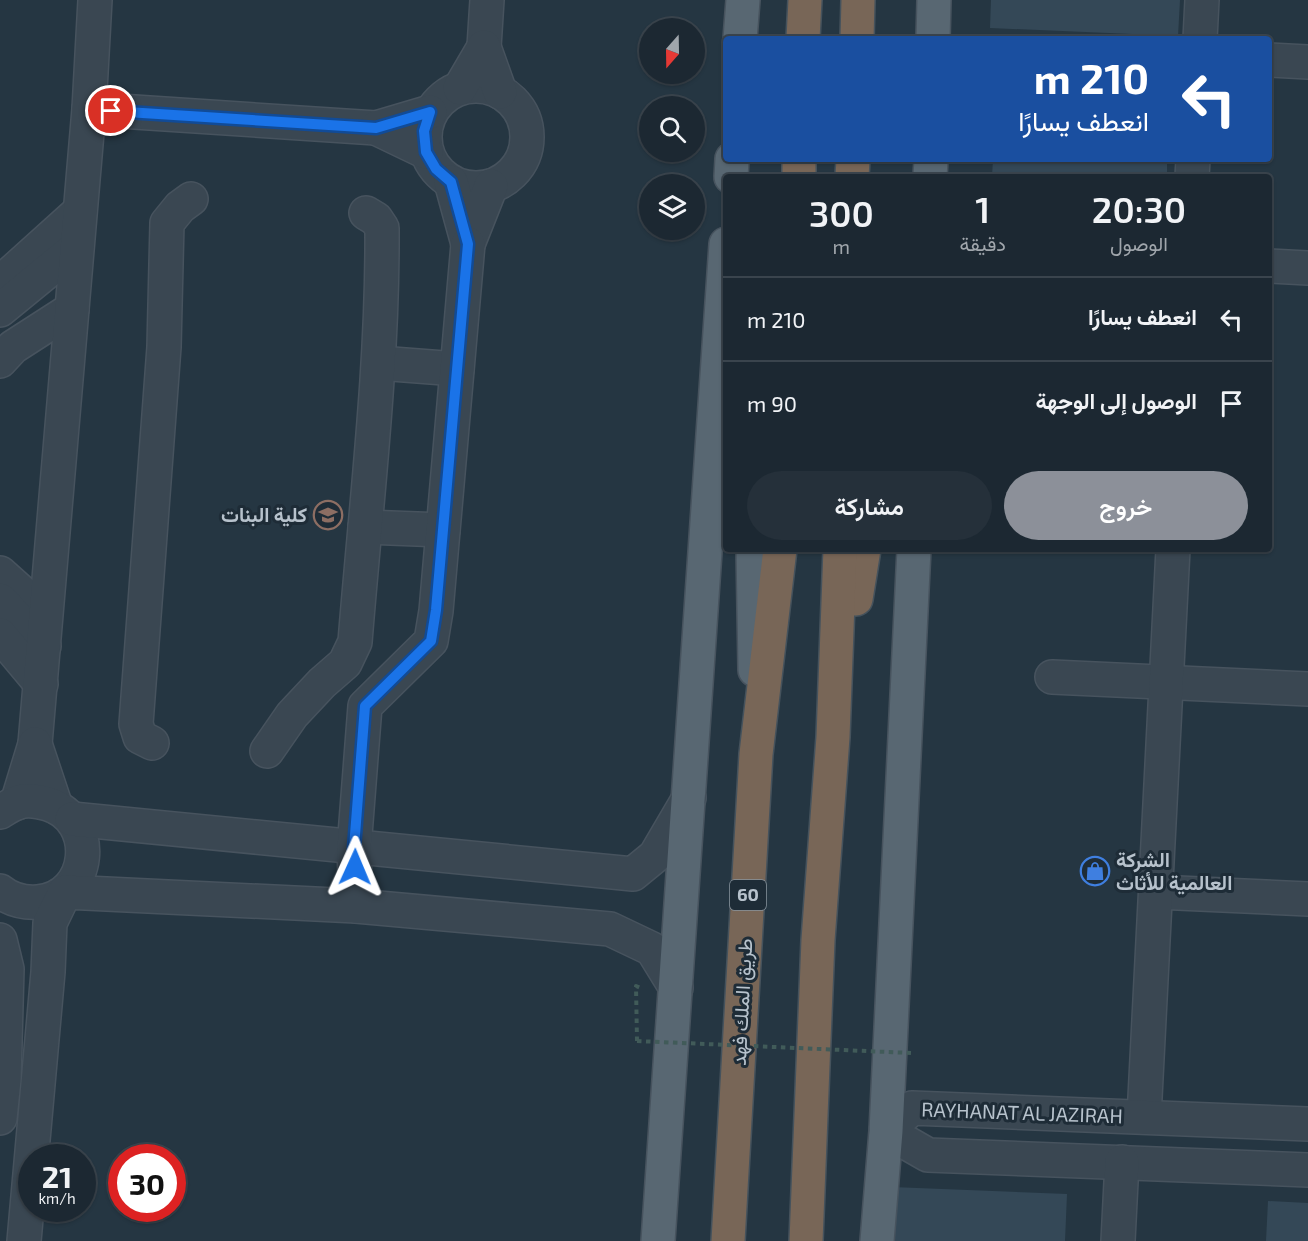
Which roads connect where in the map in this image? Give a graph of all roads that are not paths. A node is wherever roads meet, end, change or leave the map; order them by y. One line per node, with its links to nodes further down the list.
1 (95, 0): 18 (street)
2 (487, 0): 13 (street)
3 (742, 0): 8 (main road)
4 (805, 0): 9 (highway)
5 (858, 0): 10 (highway)
6 (934, 0): 11 (main road)
7 (1202, 0): 12 (street)
8 (740, 36)
9 (803, 36)
10 (857, 36)
11 (933, 36)
12 (1200, 36)
13 (484, 47): 16 (street); 17 (street)
14 (1272, 60): 15 (street)
15 (1308, 62)
16 (460, 88): 17 (street); 19 (street)
17 (500, 92): 23 (street)
18 (88, 110): 20 (street); 25 (street)
19 (430, 112): 20 (street); 21 (street)
20 (376, 128): 21 (street)
21 (426, 152): 22 (street)
22 (451, 182): 23 (street); 27 (street)
23 (491, 186): 27 (street)
24 (191, 199): 56 (street)
25 (80, 211): 30 (street); 31 (street)
26 (366, 213): 36 (street)
27 (468, 244): 37 (street)
28 (1272, 266): 29 (street)
29 (1308, 267)
30 (75, 278): 33 (street); 34 (street); 35 (street); 48 (street)
31 (0, 283)
32 (723, 288): 60 (main road)
33 (0, 310)
34 (0, 336)
35 (0, 361)
36 (379, 363): 37 (street); 38 (street)
37 (457, 369): 39 (street)
38 (364, 527): 39 (street); 58 (street)
39 (443, 530): 63 (street)
40 (753, 552): 59 (main road)
41 (780, 552): 59 (highway, طريق الملك فهد / 60)
42 (840, 552): 55 (highway)
43 (864, 552): 55 (highway)
44 (914, 552): 74 (main road)
45 (1173, 552): 52 (street)
46 (0, 573): 48 (street)
47 (0, 600): 48 (street)
48 (45, 631): 54 (street)
49 (0, 635): 54 (street)
50 (0, 662): 54 (street)
51 (1052, 677): 52 (street)
52 (1166, 682): 53 (street); 66 (street)
53 (1308, 689)
54 (40, 695): 57 (street)
55 (833, 737): 80 (highway)
56 (152, 743)
57 (35, 744): 61 (street); 62 (street)
58 (267, 751)
59 (756, 754): 79 (highway, طريق الملك فهد / 60)
60 (688, 798): 63 (street); 70 (main road)
61 (8, 807): 62 (street)
62 (64, 813): 63 (street); 65 (street)
63 (354, 848): 68 (street)
64 (0, 891): 65 (street)
65 (65, 891): 68 (street); 77 (street)
66 (1156, 892): 67 (street); 71 (street)
67 (1308, 899)
68 (356, 906): 70 (street)
69 (0, 940): 72 (street)
70 (676, 988): 78 (main road)
71 (1144, 1117): 73 (street, RAYHANAT AL JAZIRAH); 74 (street, RAYHANAT AL JAZIRAH)
72 (0, 1118)
73 (1308, 1124)
74 (886, 1131): 75 (street, RAYHANAT AL JAZIRAH); 81 (main road)
75 (1122, 1162): 76 (street, RAYHANAT AL JAZIRAH); 82 (street)
76 (1308, 1170)
77 (24, 1241)
78 (658, 1241)
79 (728, 1241)
80 (806, 1241)
81 (877, 1241)
82 (1118, 1241)

